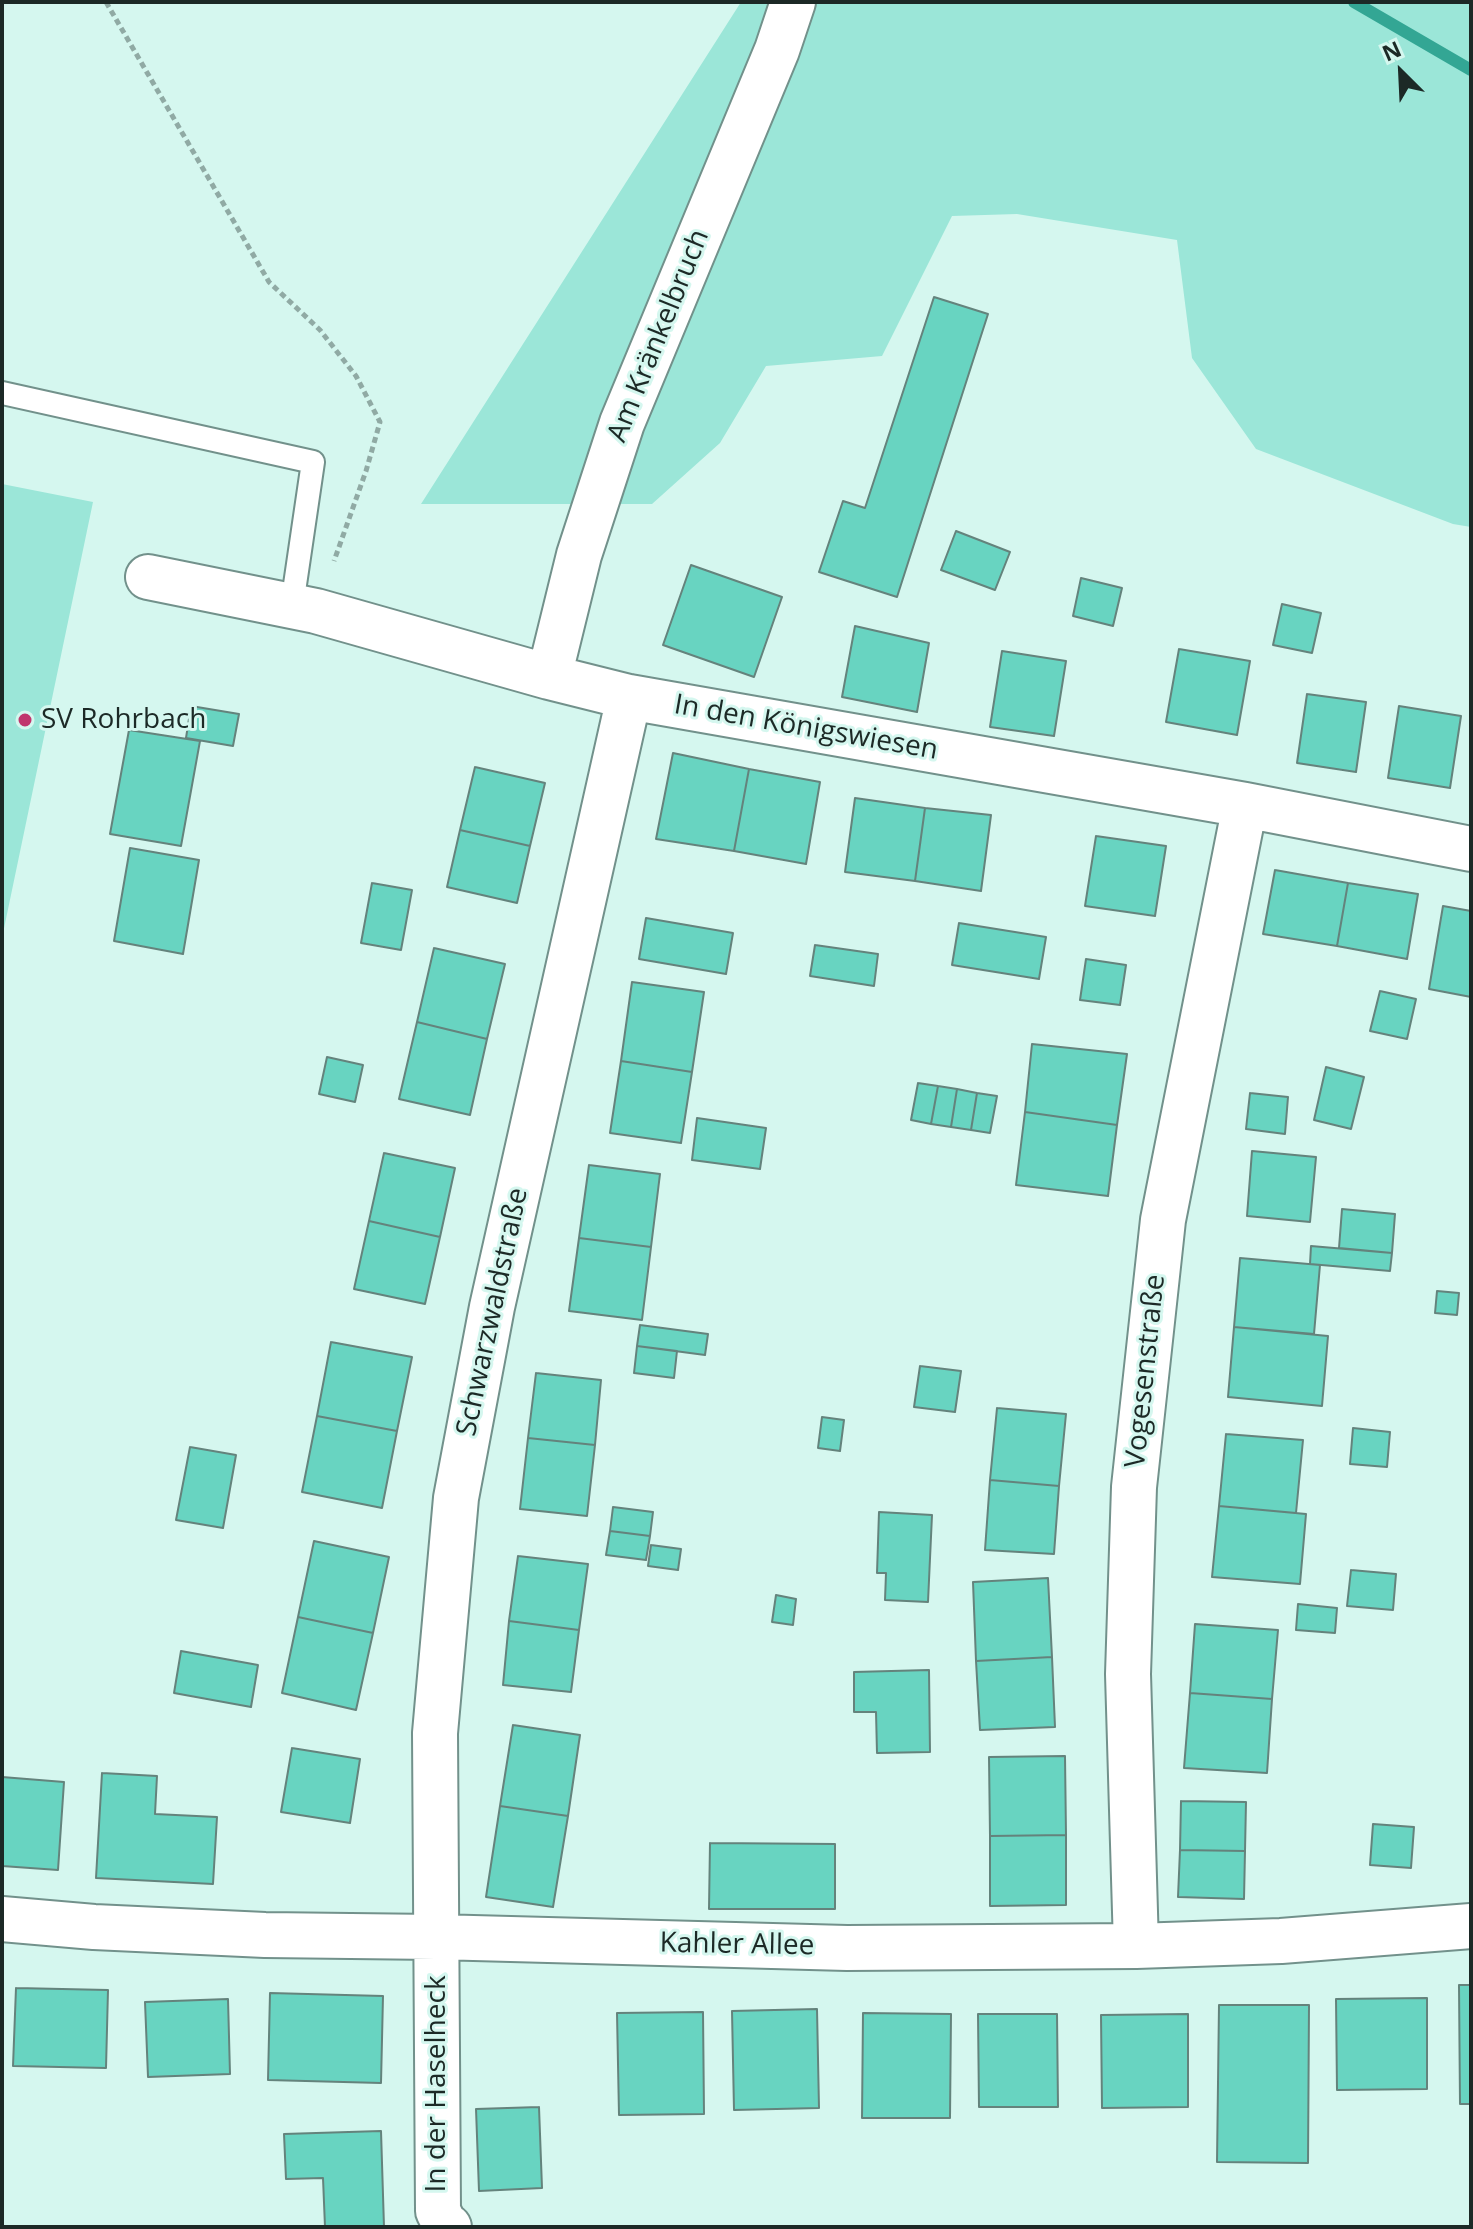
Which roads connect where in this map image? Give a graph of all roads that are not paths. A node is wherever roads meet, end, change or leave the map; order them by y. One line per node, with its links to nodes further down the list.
1 (793, 2): 5 (street, Am Kränkelbruch)
2 (2, 393): 4 (lane)
3 (148, 577): 4 (street, In den Königswiesen)
4 (304, 608): 5 (street, In den Königswiesen)
5 (549, 677): 6 (street, In den Königswiesen)
6 (629, 697): 7 (street, In den Königswiesen); 11 (street, Schwarzwaldstraße)
7 (1245, 805): 8 (street, In den Königswiesen); 12 (street, Vogesenstraße)
8 (1471, 849)
9 (2, 1919): 11 (street, Kahler Allee)
10 (1471, 1926): 12 (street, Kahler Allee)
11 (436, 1937): 12 (street, Kahler Allee); 13 (street, In der Haselheck)
12 (1136, 1946)
13 (449, 2227)

